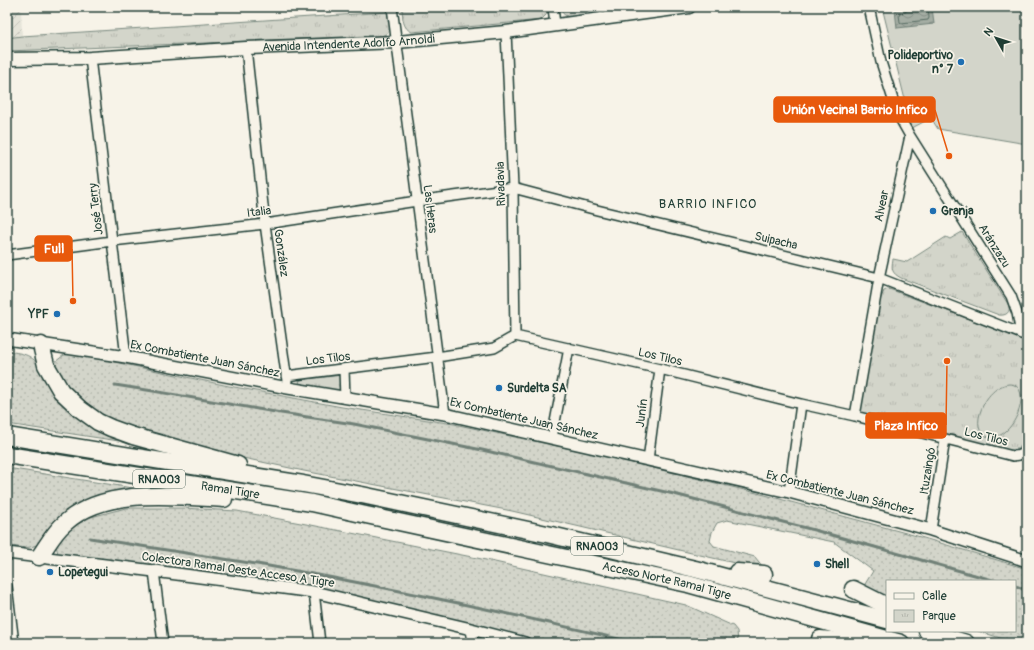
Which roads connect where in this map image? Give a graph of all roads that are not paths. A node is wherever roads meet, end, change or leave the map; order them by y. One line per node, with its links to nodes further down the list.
1 (392, 7): 7 (street, Las Heras)
2 (553, 7): 5 (street)
3 (689, 7): 5 (main road, Avenida Intendente Adolfo Arnoldi)
4 (869, 7): 11 (street)
5 (555, 25): 6 (main road, Avenida Intendente Adolfo Arnoldi)
6 (506, 32): 7 (main road, Avenida Intendente Adolfo Arnoldi); 12 (street, Rivadavia)
7 (397, 42): 8 (main road, Avenida Intendente Adolfo Arnoldi); 13 (street, Las Heras)
8 (246, 48): 9 (main road, Avenida Intendente Adolfo Arnoldi); 14 (street, González)
9 (90, 58): 10 (main road, Avenida Intendente Adolfo Arnoldi); 15 (street, José Terry)
10 (7, 59)
11 (910, 136): 17 (street, Alvear); 18 (street, Aránzazu)
12 (514, 188): 13 (street, Italia); 17 (street, Suipacha); 19 (street, Rivadavia)
13 (417, 201): 14 (street, Italia); 24 (street, Las Heras)
14 (265, 224): 15 (street, Italia); 27 (street, González)
15 (112, 241): 16 (street, Italia); 23 (street, José Terry)
16 (7, 255)
17 (879, 278): 18 (street, Suipacha); 32 (street, Alvear)
18 (1024, 335)
19 (515, 336): 22 (street, Los Tilos); 24 (street, Los Tilos)
20 (7, 340): 21 (street, Ex Combatiente Juan Sánchez)
21 (41, 345): 23 (street, Ex Combatiente Juan Sánchez); 39 (highway)
22 (569, 348): 26 (street, Los Tilos); 34 (street)
23 (126, 357): 28 (street, Ex Combatiente Juan Sánchez)
24 (437, 357): 25 (street, Los Tilos); 31 (street, Las Heras)
25 (344, 369): 27 (street, Los Tilos); 29 (street)
26 (660, 369): 30 (street, Los Tilos); 38 (street, Junín)
27 (286, 376): 28 (street, González)
28 (288, 388): 29 (street, Ex Combatiente Juan Sánchez)
29 (345, 398): 31 (street, Ex Combatiente Juan Sánchez)
30 (801, 404): 32 (street, Los Tilos); 40 (street)
31 (445, 414): 34 (street, Ex Combatiente Juan Sánchez)
32 (855, 416): 35 (street, Los Tilos)
33 (7, 436): 39 (highway, Ramal Tigre / RNA003)
34 (552, 438): 38 (street, Ex Combatiente Juan Sánchez)
35 (945, 439): 36 (street, Los Tilos); 42 (street, Ituzaingó)
36 (1026, 450)
37 (7, 455): 41 (highway, Ramal Tigre / RNA003)
38 (648, 460): 40 (street, Ex Combatiente Juan Sánchez)
39 (303, 484): 47 (highway, Acceso Norte Ramal Tigre / RNA003)
40 (789, 492): 42 (street, Ex Combatiente Juan Sánchez)
41 (312, 503): 44 (highway); 45 (highway, Acceso Norte Ramal Tigre / RNA003)
42 (931, 530): 46 (street, Ex Combatiente Juan Sánchez)
43 (7, 553): 44 (street, Colectora Ramal Oeste Acceso A Tigre)
44 (39, 557): 48 (street, Colectora Ramal Oeste Acceso A Tigre)
45 (560, 557): 53 (highway); 67 (highway, Acceso Norte Ramal Tigre / RNA003)
46 (1027, 561)
47 (695, 569): 49 (highway); 55 (highway, Acceso Norte Ramal Tigre / RNA003)
48 (154, 571): 52 (street, Colectora Ramal Oeste Acceso A Tigre); 62 (street)
49 (764, 574)
50 (7, 586): 61 (street)
51 (852, 589): 54 (highway)
52 (314, 592): 56 (street, Colectora Ramal Oeste Acceso A Tigre); 63 (street)
53 (714, 600)
54 (886, 606)
55 (886, 620)
56 (471, 629): 64 (street); 65 (street, Colectora Ramal Oeste Acceso A Tigre)
57 (930, 632): 60 (highway)
58 (941, 632): 60 (highway)
59 (820, 639): 66 (highway)
60 (963, 642)
61 (14, 643)
62 (163, 643)
63 (320, 643)
64 (473, 643)
65 (525, 643)
66 (862, 643)
67 (901, 643)

